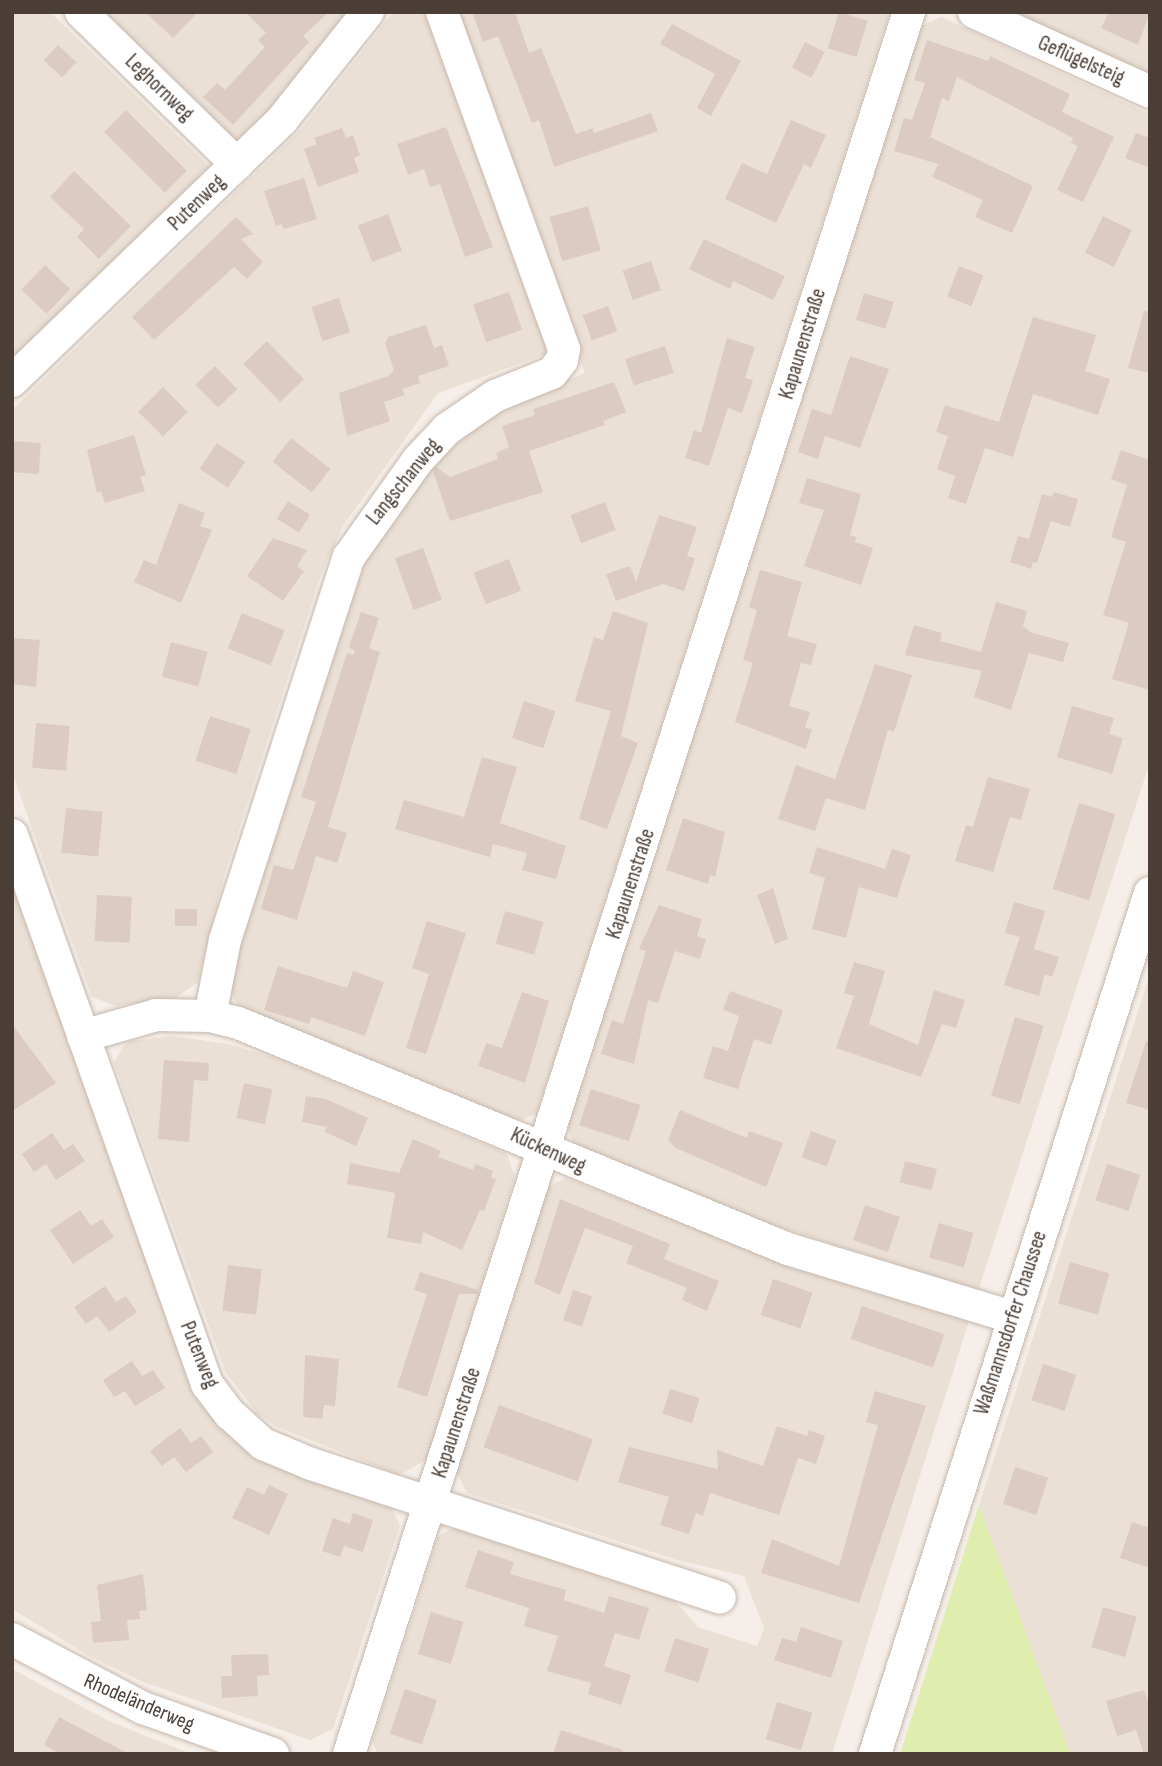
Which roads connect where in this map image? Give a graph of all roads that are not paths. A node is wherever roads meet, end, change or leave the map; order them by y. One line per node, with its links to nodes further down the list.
1 (80, 12): 7 (street, Leghornweg)
2 (368, 12): 7 (street, Putenweg)
3 (442, 12): 11 (street, Langschanweg)
4 (909, 12): 13 (street, Kapaunenstraße)
5 (974, 12): 6 (street, Geflügelsteig)
6 (1150, 92)
7 (237, 164): 8 (street, Putenweg)
8 (12, 381)
9 (12, 835): 12 (street, Putenweg)
10 (1150, 893): 14 (street, Waßmannsdorfer Chaussee)
11 (210, 1016): 12 (street, Kückenweg); 13 (street, Kückenweg)
12 (83, 1036): 15 (street, Putenweg)
13 (544, 1151): 14 (street, Kückenweg); 15 (street, Kapaunenstraße)
14 (1012, 1317): 20 (street, Waßmannsdorfer Chaussee)
15 (431, 1502): 16 (street, Putenweg); 19 (street, Kapaunenstraße)
16 (720, 1598)
17 (12, 1639): 18 (street, Rhodeländerweg)
18 (273, 1754)
19 (349, 1754)
20 (875, 1754)

